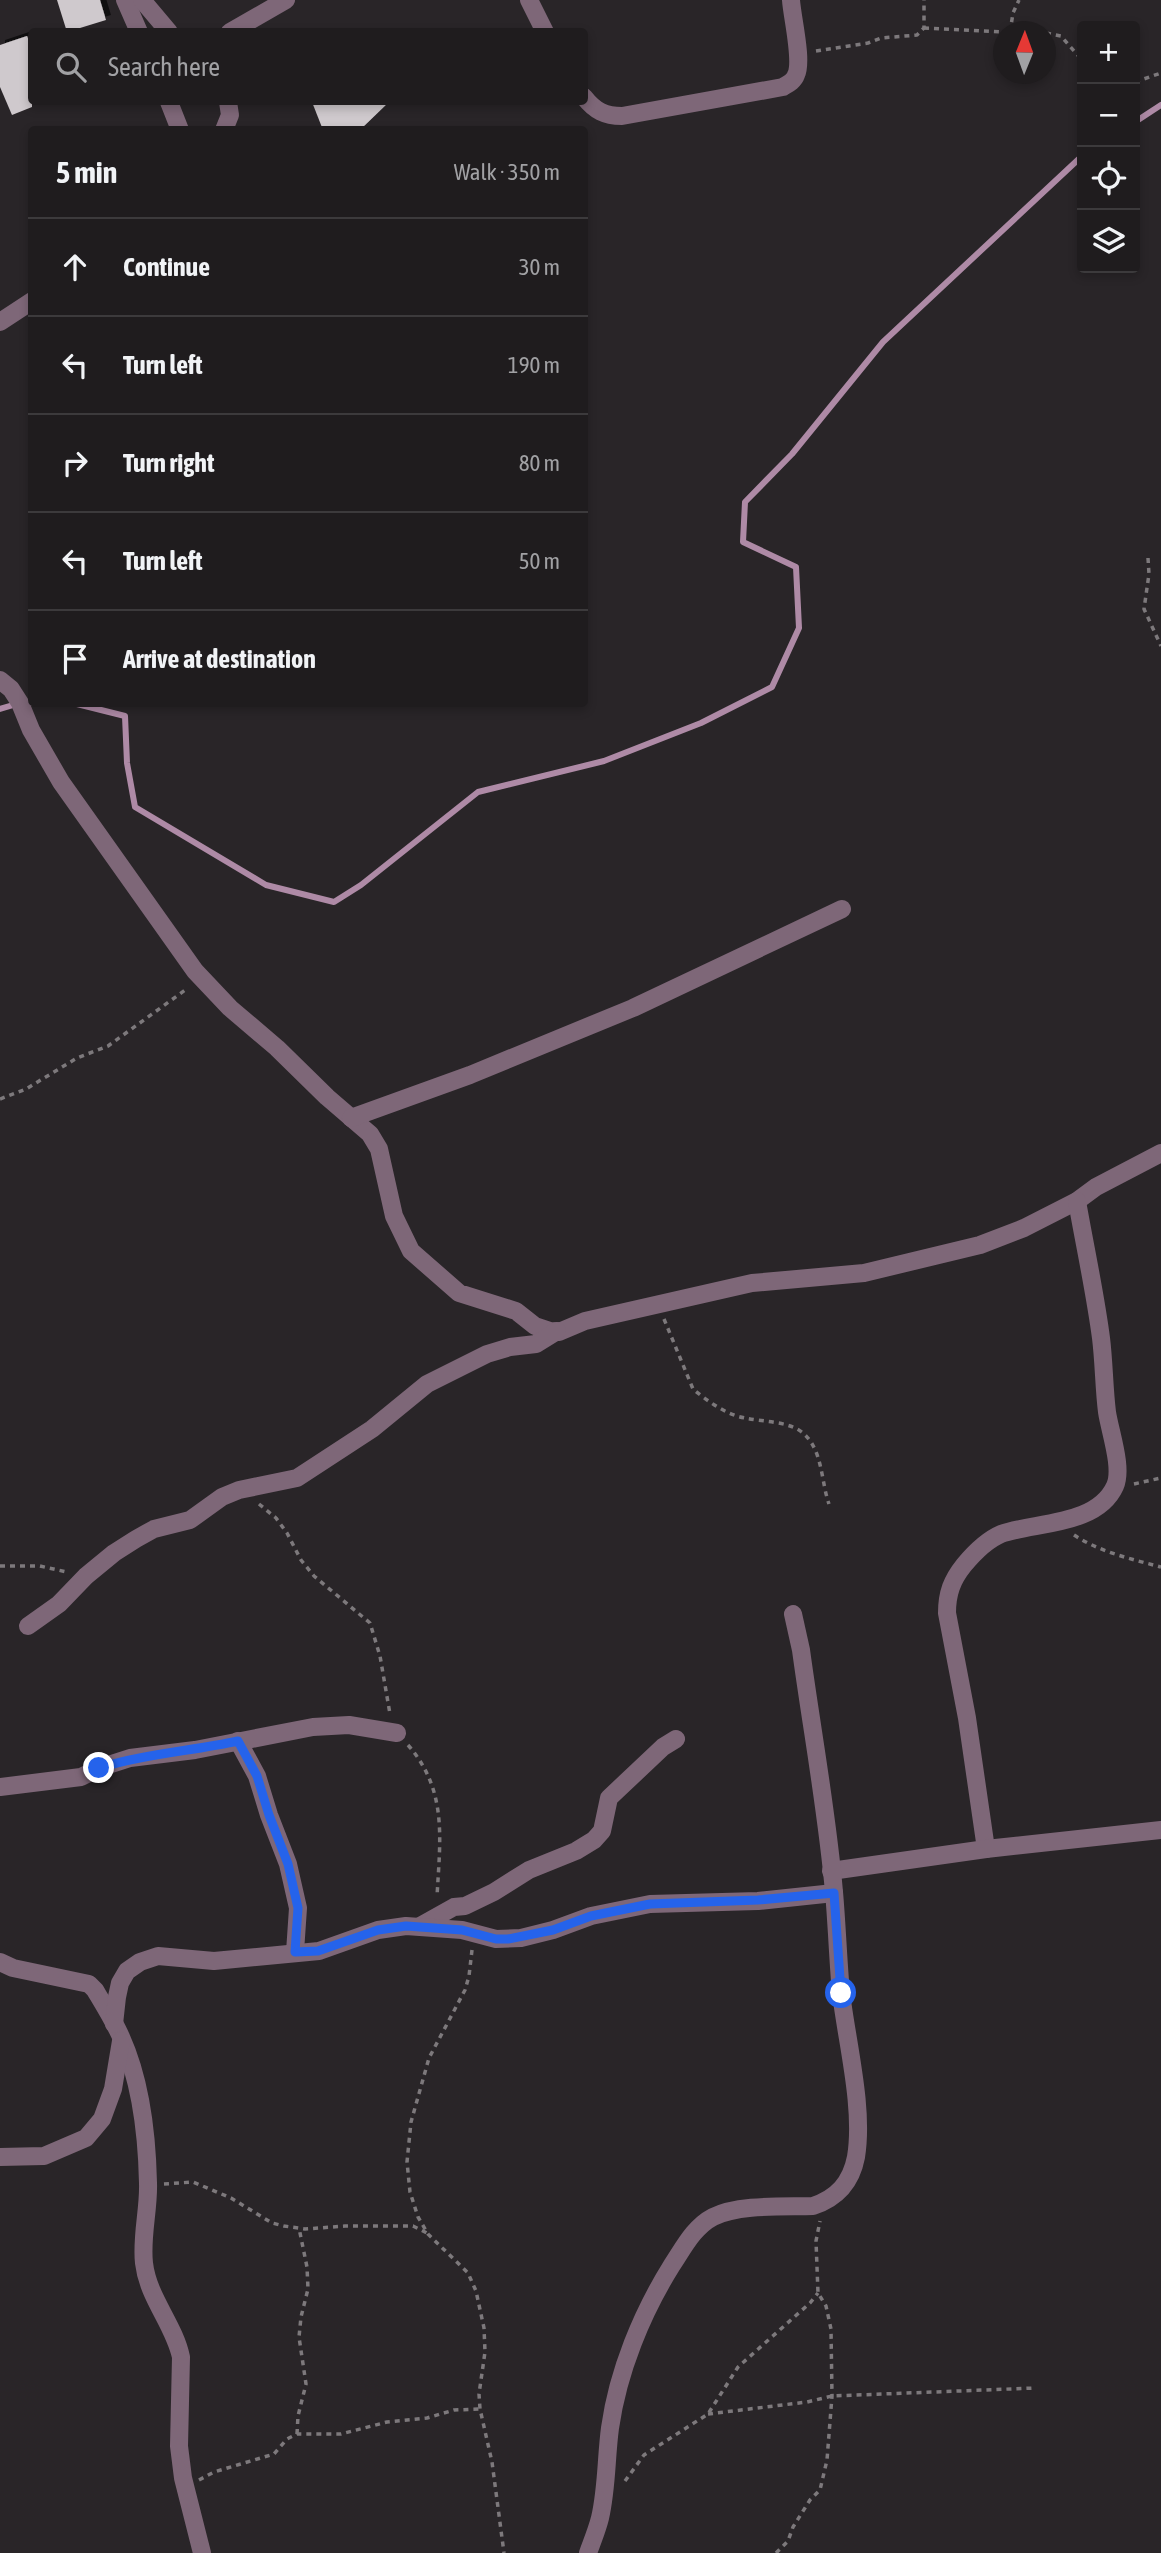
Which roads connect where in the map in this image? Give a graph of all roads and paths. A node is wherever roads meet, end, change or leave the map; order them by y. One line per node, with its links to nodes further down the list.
1 (125, 0): 9 (street)
2 (142, 0): 10 (street)
3 (286, 0): 11 (street)
4 (529, 0): 12 (street)
5 (791, 0): 17 (street)
6 (924, 0): 13 (path)
7 (1018, 0): 8 (path)
8 (1012, 21)
9 (137, 28)
10 (166, 28)
11 (237, 28)
12 (543, 28)
13 (924, 28): 14 (path); 17 (path)
14 (993, 31)
15 (1056, 35): 16 (path)
16 (1077, 54)
17 (798, 60): 20 (street)
18 (1161, 73): 19 (path)
19 (1140, 80)
20 (588, 101)
21 (170, 105): 23 (street)
22 (228, 105): 24 (street)
23 (178, 126)
24 (226, 126)
25 (28, 308): 26 (street)
26 (0, 322)
27 (1147, 558): 28 (path)
28 (1161, 646)
29 (0, 680): 31 (street)
30 (842, 909): 33 (street)
31 (201, 978): 32 (path); 33 (street)
32 (0, 1099)
33 (351, 1118): 37 (street)
34 (1161, 1153): 35 (street)
35 (1077, 1201): 36 (street); 40 (street)
36 (659, 1304): 37 (street); 39 (path)
37 (557, 1331): 38 (street)
38 (239, 1490): 43 (street); 46 (path)
39 (829, 1504)
40 (1054, 1523): 42 (path); 51 (street)
41 (0, 1566): 43 (path)
42 (1161, 1567)
43 (86, 1576): 45 (street)
44 (793, 1614): 52 (street)
45 (28, 1626)
46 (397, 1733): 48 (street); 54 (path)
47 (676, 1739): 54 (street)
48 (238, 1741): 49 (street); 57 (street)
49 (0, 1787)
50 (1161, 1830): 51 (street)
51 (986, 1849): 52 (street)
52 (831, 1871): 53 (street)
53 (834, 1893): 56 (street); 62 (street)
54 (436, 1916): 55 (street)
55 (420, 1926): 56 (street); 57 (street)
56 (478, 1934): 64 (path)
57 (295, 1952): 59 (street)
58 (0, 1962): 59 (street)
59 (118, 2031): 60 (street); 61 (street)
60 (0, 2157)
61 (148, 2185): 63 (path); 71 (street)
62 (826, 2202): 65 (path); 72 (street)
63 (299, 2228): 64 (path); 70 (path)
64 (428, 2234): 68 (path)
65 (818, 2293): 67 (path); 69 (path)
66 (1035, 2388): 67 (path)
67 (832, 2396): 69 (path); 76 (path)
68 (480, 2409): 70 (path); 74 (path)
69 (708, 2414): 72 (path)
70 (296, 2434): 71 (path)
71 (186, 2488): 73 (street)
72 (602, 2506): 75 (street)
73 (202, 2553)
74 (504, 2553)
75 (588, 2553)
76 (776, 2553)

